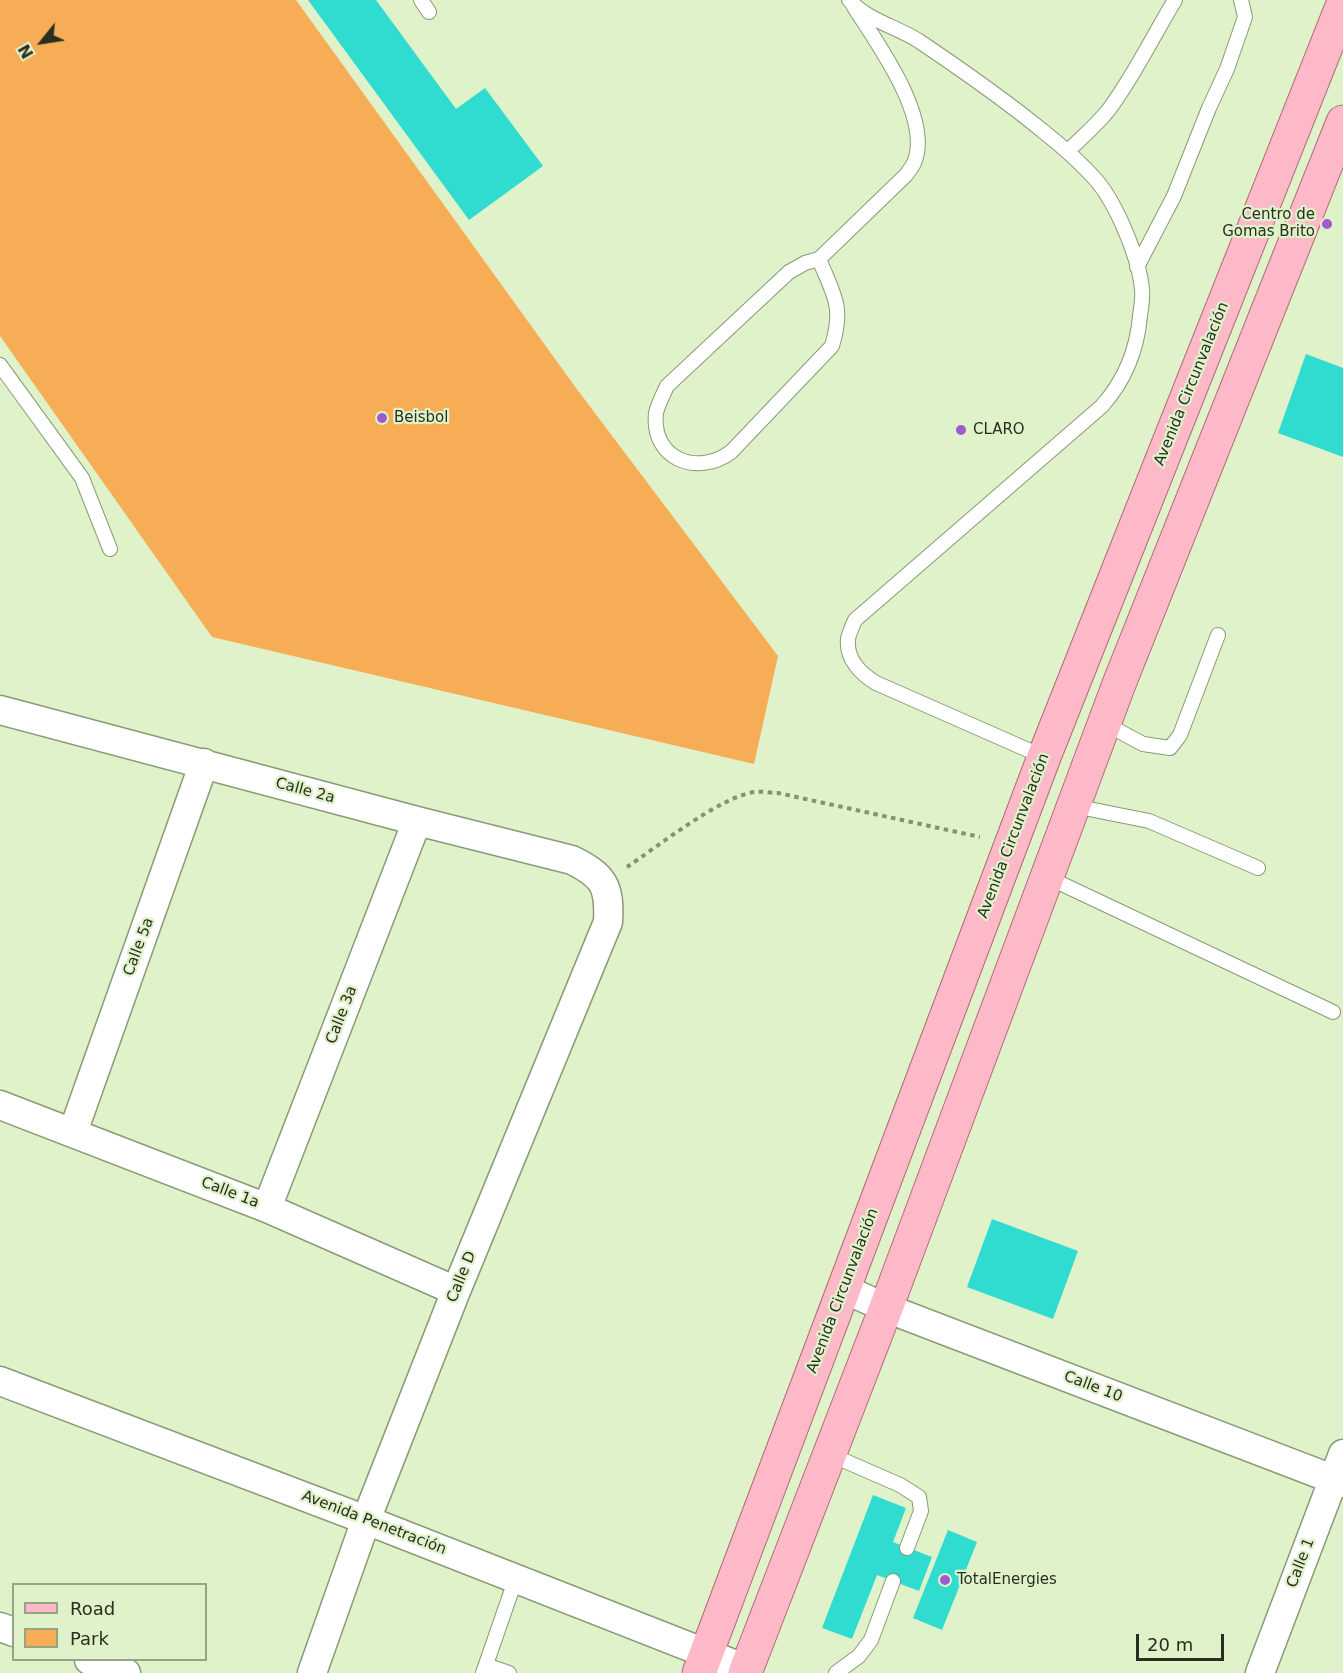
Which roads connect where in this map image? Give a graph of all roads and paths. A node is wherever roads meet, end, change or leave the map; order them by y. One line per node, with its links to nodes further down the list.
1 (1175, 0): 6 (lane)
2 (1241, 0): 8 (lane)
3 (851, 2): 6 (lane); 7 (lane)
4 (1343, 4): 14 (main road, Avenida Circunvalación)
5 (1343, 122): 13 (main road)
6 (1068, 152): 8 (lane)
7 (819, 259): 7 (lane)
8 (1137, 267): 14 (lane)
9 (0, 365): 10 (lane)
10 (110, 549)
11 (1218, 635): 13 (lane)
12 (0, 710): 15 (street, Calle 2a)
13 (1104, 723): 16 (main road)
14 (1044, 757): 18 (main road, Avenida Circunvalación)
15 (204, 763): 17 (street, Calle 2a); 24 (street, Calle 5a)
16 (1073, 806): 19 (lane); 20 (main road)
17 (417, 821): 21 (street, Calle 2a); 25 (street, Calle 3a)
18 (1011, 844): 21 (path); 26 (main road, Avenida Circunvalación)
19 (1258, 868)
20 (1047, 877): 22 (lane); 28 (main road)
21 (604, 883): 27 (street, Calle D)
22 (1333, 1012)
23 (0, 1104): 24 (street, Calle 1a)
24 (73, 1132): 25 (street, Calle 1a)
25 (267, 1208): 27 (street, Calle 1a)
26 (844, 1289): 28 (street, Calle 10); 37 (main road, Avenida Circunvalación)
27 (456, 1291): 32 (street, Calle D)
28 (886, 1308): 30 (main road); 31 (street, Calle 10)
29 (0, 1381): 32 (street, Avenida Penetración)
30 (829, 1454): 33 (lane); 39 (main road)
31 (1340, 1472): 44 (street, Calle 1)
32 (366, 1520): 34 (street, Avenida Penetración); 41 (street, Calle D)
33 (907, 1548)
34 (516, 1578): 37 (street, Avenida Penetración); 38 (lane)
35 (893, 1581): 43 (lane)
36 (94, 1661): 40 (street)
37 (703, 1662): 39 (street, Avenida Penetración)
38 (485, 1669): 42 (lane)
39 (746, 1671)
40 (126, 1673)
41 (312, 1673)
42 (509, 1673)
43 (836, 1673)
44 (1260, 1673)

